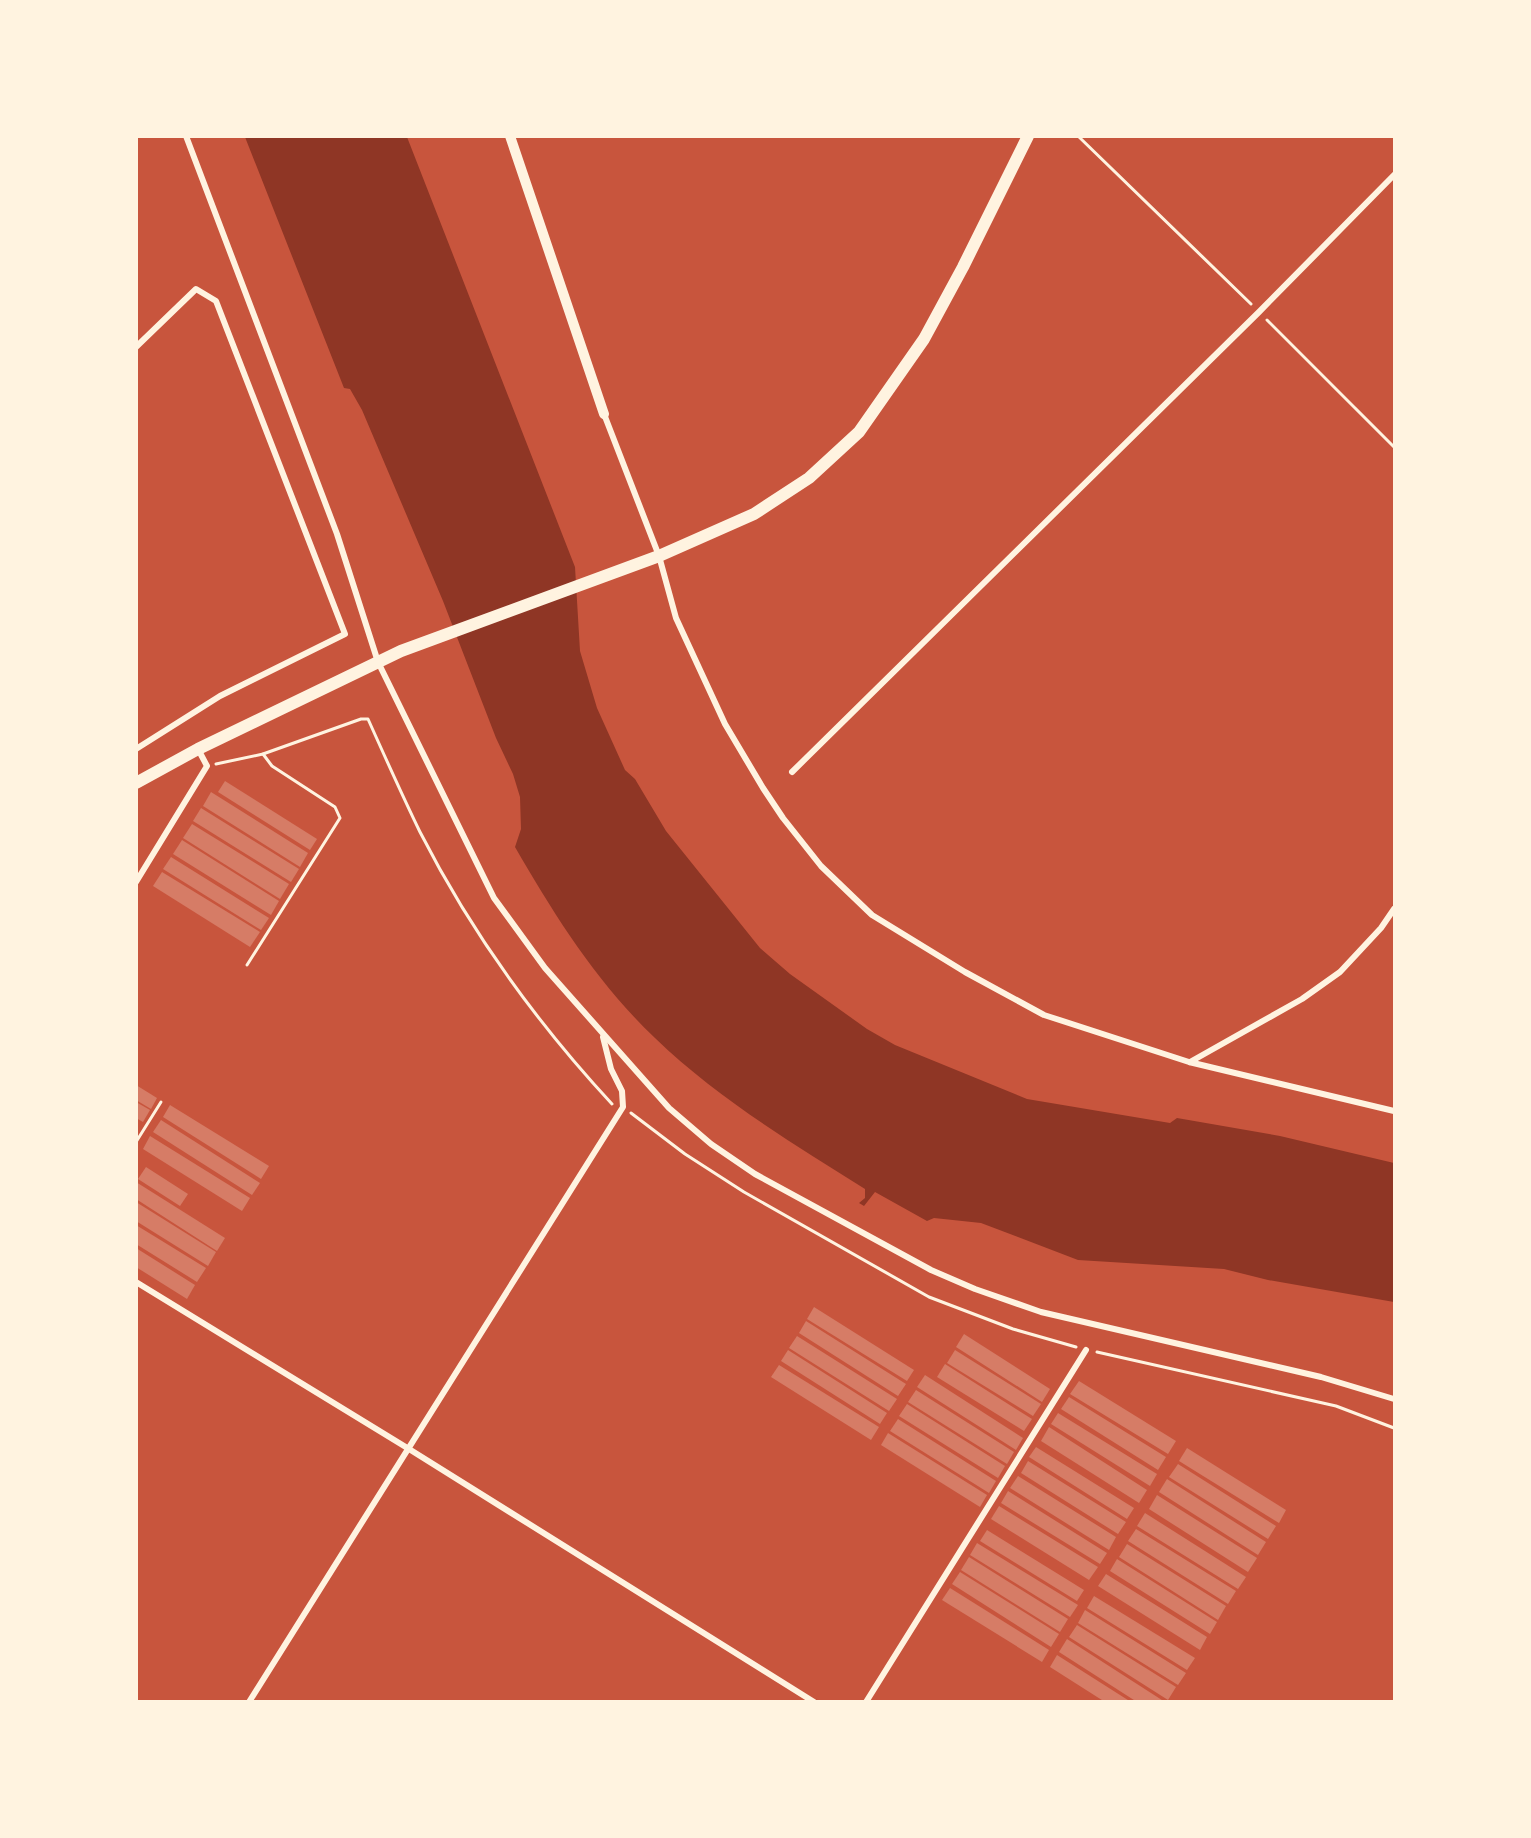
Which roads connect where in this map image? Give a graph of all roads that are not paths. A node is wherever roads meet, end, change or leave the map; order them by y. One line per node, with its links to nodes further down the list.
1 (186, 136): 8 (street)
2 (510, 136): 6 (street)
3 (1028, 136): 7 (main road)
4 (1395, 175): 11 (street)
5 (136, 347): 9 (street)
6 (604, 414): 7 (street)
7 (654, 558): 8 (main road); 16 (street)
8 (378, 662): 10 (main road); 15 (street)
9 (136, 749)
10 (198, 749): 12 (main road); 13 (street)
11 (792, 772)
12 (136, 783)
13 (136, 882)
14 (1395, 909): 16 (street)
15 (603, 1034): 20 (street); 21 (street)
16 (1189, 1062): 17 (street)
17 (1395, 1111)
18 (136, 1282): 21 (street)
19 (1086, 1350): 24 (street)
20 (1395, 1399)
21 (409, 1449): 22 (street); 23 (street)
22 (249, 1701)
23 (814, 1701)
24 (866, 1701)

